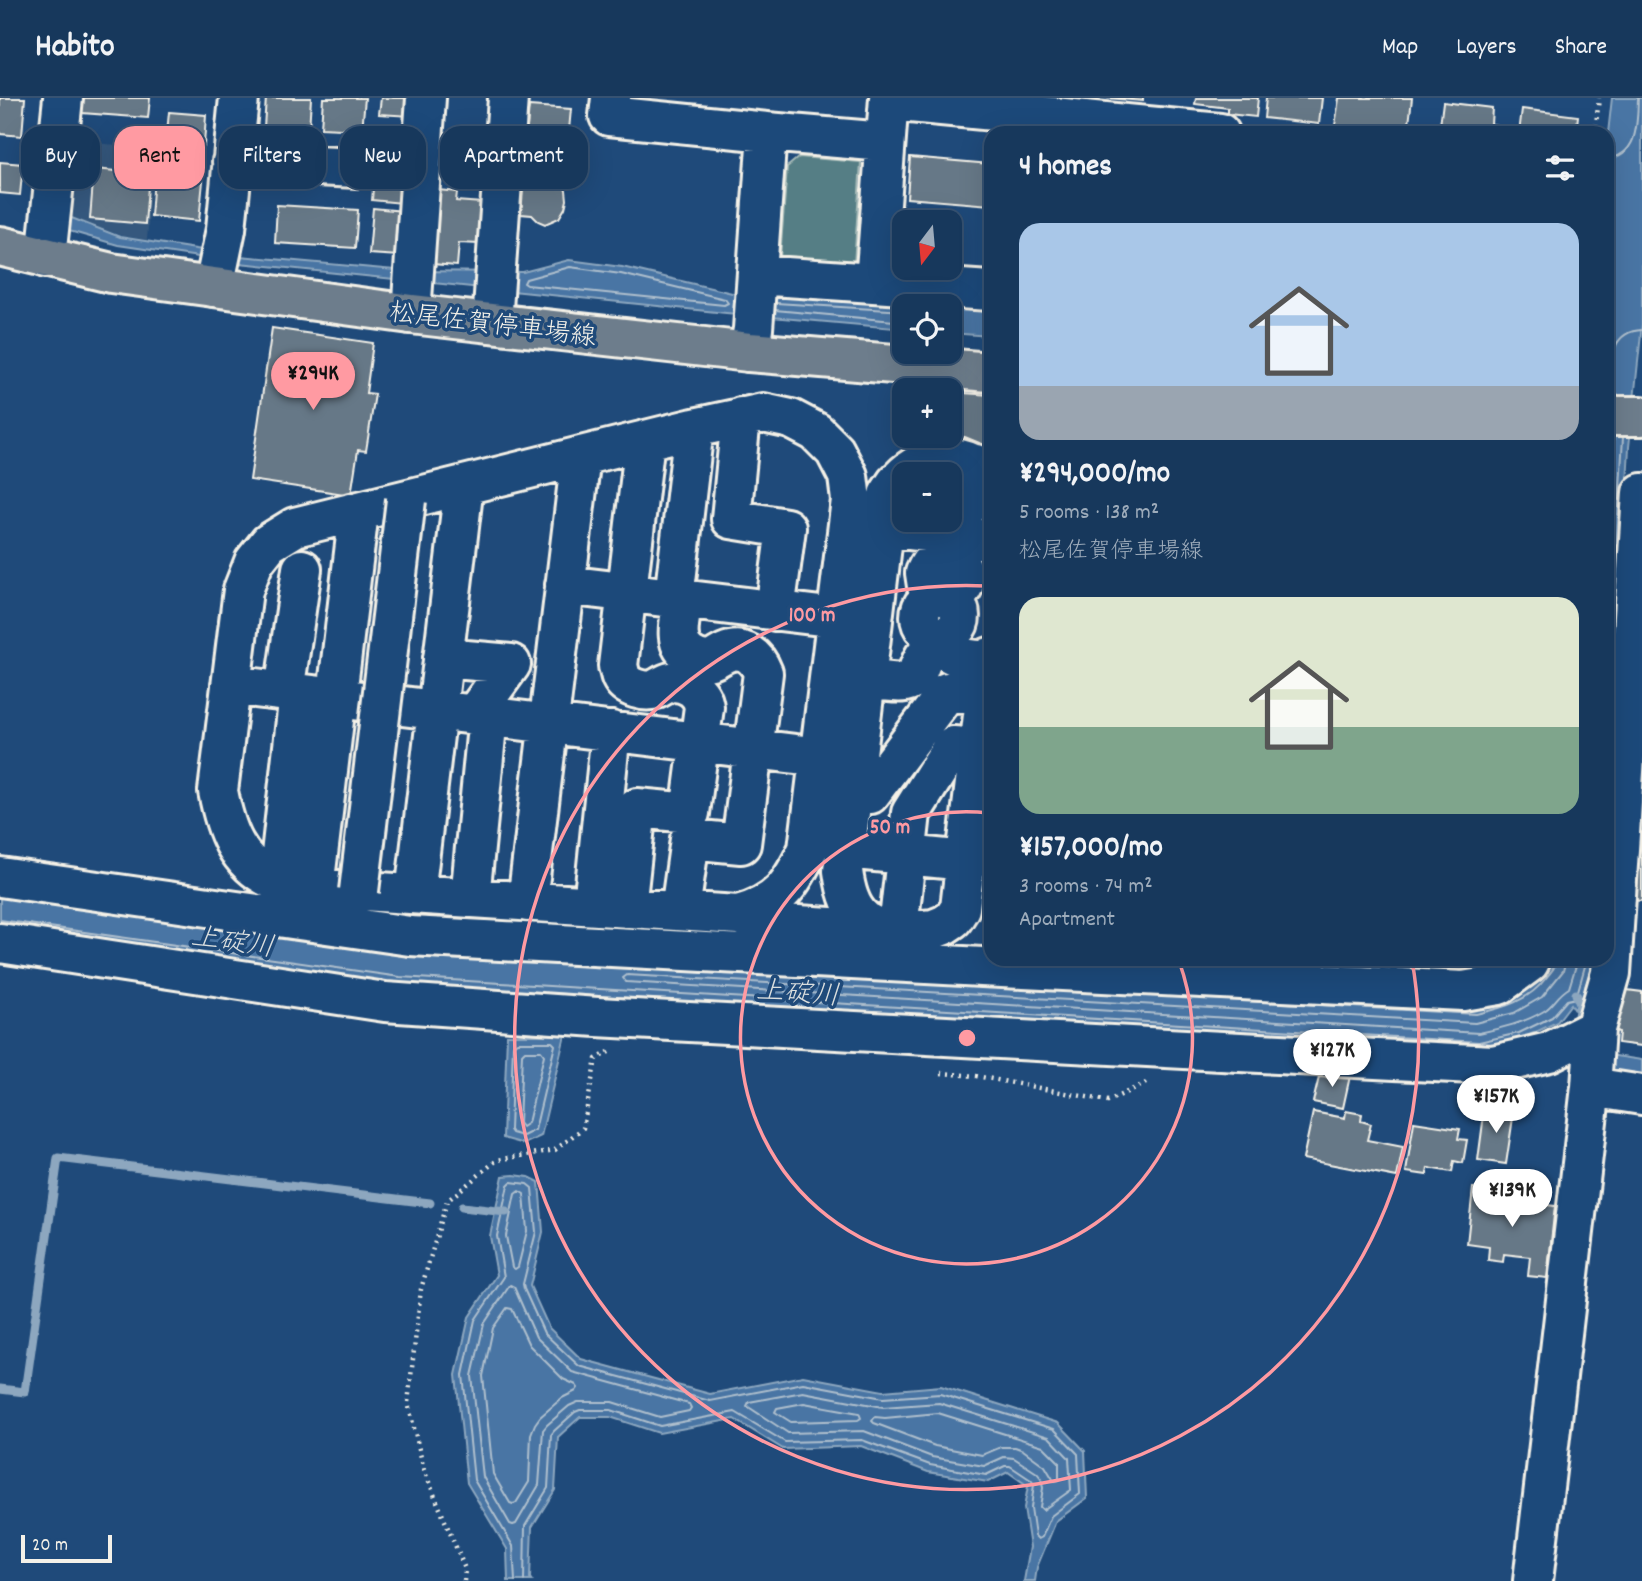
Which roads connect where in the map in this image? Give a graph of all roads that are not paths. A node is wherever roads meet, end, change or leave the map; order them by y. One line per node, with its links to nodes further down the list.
1 (63, 98): 14 (street)
2 (239, 98): 8 (street)
3 (426, 98): 17 (street)
4 (508, 98): 19 (street)
5 (611, 98): 10 (street)
6 (889, 99): 7 (street); 11 (street)
7 (1174, 120): 9 (street)
8 (236, 126)
9 (1195, 126)
10 (767, 132): 11 (street); 20 (street)
11 (886, 142): 16 (street)
12 (230, 189): 15 (street)
13 (0, 246): 14 (main road, 松尾佐賀停車場線)
14 (46, 258): 15 (main road, 松尾佐賀停車場線)
15 (218, 267): 17 (main road, 松尾佐賀停車場線)
16 (875, 283): 18 (street); 20 (street)
17 (413, 288): 19 (main road, 松尾佐賀停車場線)
18 (984, 291)
19 (494, 293): 20 (main road, 松尾佐賀停車場線)
20 (754, 309): 21 (main road, 松尾佐賀停車場線)
21 (984, 370)
22 (1614, 416): 23 (main road)
23 (1642, 416)
24 (741, 417): 25 (street); 42 (street); 43 (street)
25 (694, 428): 26 (street); 41 (street)
26 (645, 440): 27 (street); 39 (street)
27 (581, 456): 30 (street); 38 (street)
28 (926, 462): 29 (street)
29 (983, 470): 33 (street)
30 (464, 485): 32 (street); 46 (street)
31 (1642, 493): 78 (street)
32 (406, 500): 34 (street); 68 (street, bridge)
33 (962, 503)
34 (359, 511): 40 (street); 50 (street)
35 (911, 532): 37 (street)
36 (984, 543): 37 (street)
37 (933, 567): 49 (street)
38 (565, 585): 39 (street); 55 (street)
39 (628, 593): 41 (street); 57 (street)
40 (348, 599): 44 (street); 45 (street)
41 (679, 599): 42 (street); 58 (street)
42 (775, 611): 43 (street)
43 (837, 618): 60 (street)
44 (292, 635): 45 (street); 51 (street)
45 (344, 640): 52 (street)
46 (443, 658): 54 (street); 54 (street)
47 (984, 669): 49 (street)
48 (984, 674): 61 (street)
49 (866, 678): 61 (street)
50 (231, 685): 51 (street); 67 (street)
51 (291, 693): 52 (street); 67 (street)
52 (337, 698): 54 (street); 67 (street)
53 (984, 710): 59 (street)
54 (466, 714): 55 (street); 69 (street); 70 (street)
55 (548, 724): 56 (street); 71 (street)
56 (611, 731): 57 (street); 72 (street)
57 (699, 742): 58 (street); 72 (street)
58 (752, 748): 60 (street); 73 (street)
59 (979, 748): 64 (street); 65 (street)
60 (820, 757): 63 (street)
61 (852, 792): 62 (street)
62 (846, 849): 64 (street); 75 (street)
63 (805, 855): 74 (street); 75 (street)
64 (906, 855): 65 (street); 75 (street)
65 (966, 861): 75 (street)
66 (0, 877): 77 (street)
67 (296, 884): 68 (street)
68 (359, 891): 69 (street)
69 (415, 894): 70 (street)
70 (470, 898): 71 (street)
71 (527, 902): 72 (street)
72 (610, 906): 73 (street)
73 (680, 911): 74 (street)
74 (738, 915): 75 (street)
75 (878, 922)
76 (0, 943): 79 (street)
77 (1525, 966)
78 (1627, 974): 79 (street)
79 (1595, 1029): 80 (street)
80 (1591, 1087): 81 (street); 82 (street)
81 (1642, 1095)
82 (1533, 1581)

